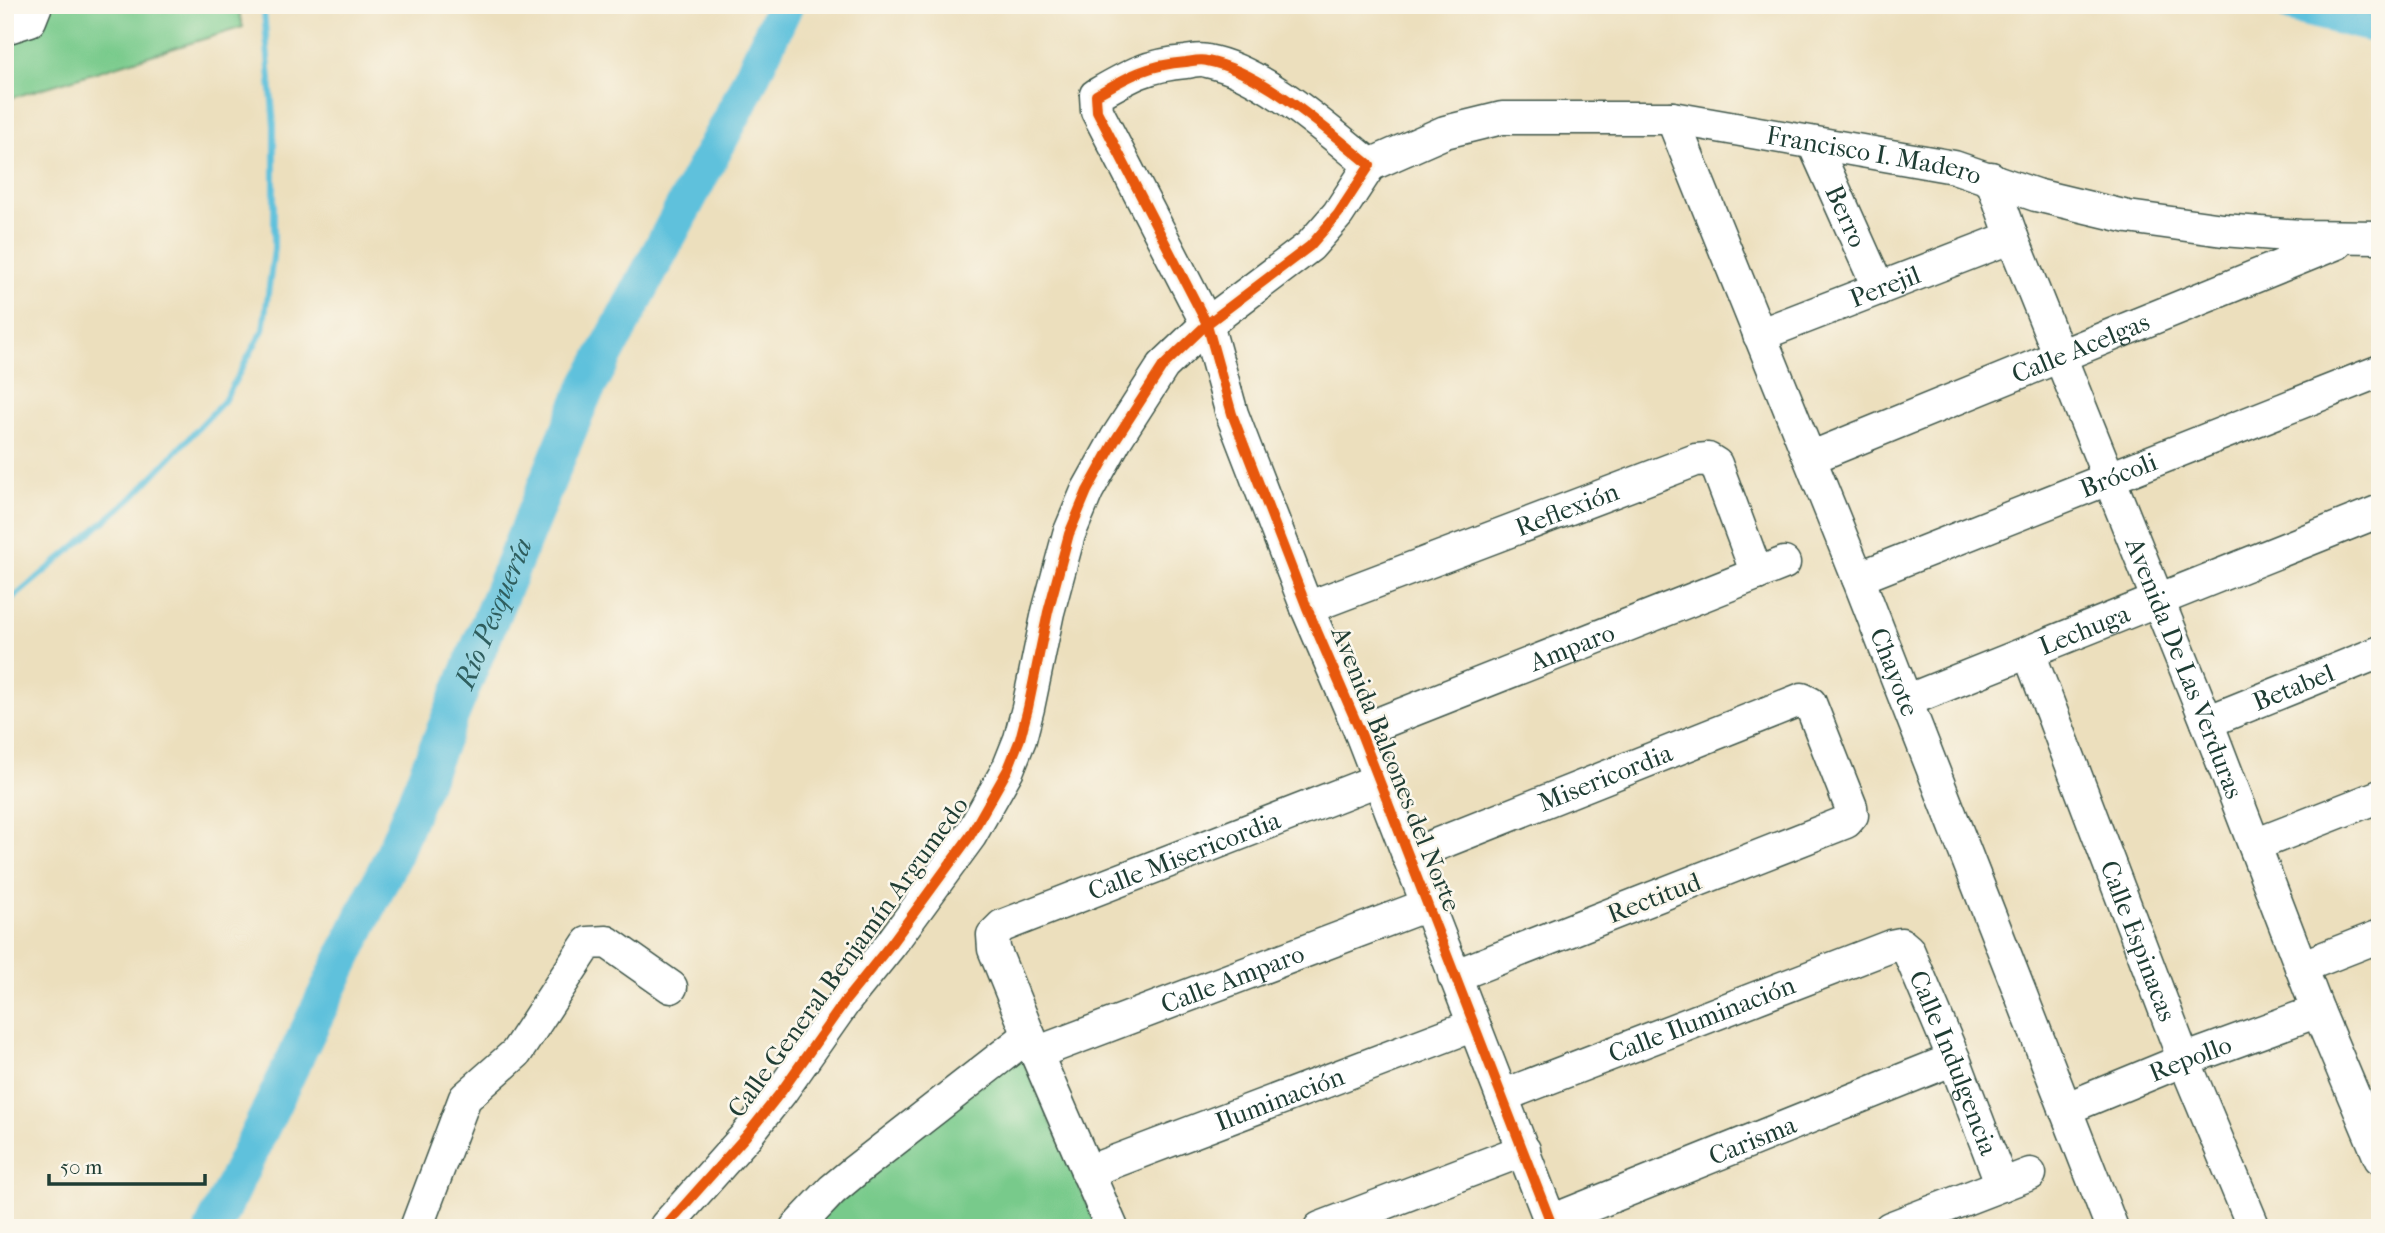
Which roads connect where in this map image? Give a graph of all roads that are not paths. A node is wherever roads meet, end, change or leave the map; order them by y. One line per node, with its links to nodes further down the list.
1 (36, 5): 2 (street)
2 (5, 28)
3 (1672, 118): 4 (street, Francisco I. Madero); 5 (street, Francisco I. Madero); 11 (street, Chayote)
4 (1814, 144): 6 (street, Francisco I. Madero); 9 (street, Berro)
5 (1370, 165): 10 (street, Calle General Benjamín Argumedo); 10 (street, Avenida Balcones del Norte)
6 (1991, 178): 7 (street, Avenida De Las Verduras); 8 (street, Francisco I. Madero)
7 (2012, 237): 9 (street, Perejil); 12 (street, Avenida De Las Verduras)
8 (2366, 237): 12 (street, Calle Acelgas)
9 (1879, 289): 11 (street, Perejil)
10 (1207, 324): 20 (street, Avenida Balcones del Norte); 49 (street, Calle General Benjamín Argumedo)
11 (1759, 335): 14 (street, Chayote)
12 (2061, 356): 14 (street, Calle Acelgas); 15 (street, Avenida De Las Verduras)
13 (2380, 371): 15 (street, Brócoli)
14 (1810, 458): 18 (street, Chayote)
15 (2108, 477): 18 (street, Brócoli); 19 (street, Avenida De Las Verduras)
16 (2380, 510): 19 (street, Lechuga)
17 (1770, 569): 20 (street, Reflexión); 25 (street, Amparo)
18 (1858, 578): 23 (street, Chayote)
19 (2157, 600): 22 (street, Lechuga); 24 (street, Avenida De Las Verduras)
20 (1307, 608): 25 (street, Avenida Balcones del Norte)
21 (2380, 652): 24 (street, Betabel)
22 (2029, 653): 23 (street, Lechuga); 41 (street, Calle Espinacas)
23 (1906, 701): 44 (street, Chayote)
24 (2207, 722): 29 (street, Avenida De Las Verduras)
25 (1360, 731): 26 (street, Avenida Balcones del Norte)
26 (1378, 780): 30 (street, Avenida Balcones del Norte); 39 (street, Calle Misericordia)
27 (2380, 796): 29 (street)
28 (1852, 815): 30 (street, Misericordia); 35 (street, Rectitud)
29 (2255, 845): 34 (street, Avenida De Las Verduras)
30 (1408, 856): 31 (street, Avenida Balcones del Norte)
31 (1427, 905): 35 (street, Avenida Balcones del Norte); 39 (street, Calle Amparo)
32 (2380, 936): 34 (street)
33 (1902, 944): 40 (street, Calle Indulgencia); 43 (street, Calle Iluminación)
34 (2301, 967): 37 (street, Avenida De Las Verduras)
35 (1454, 976): 38 (street, Avenida Balcones del Norte)
36 (671, 987): 50 (street)
37 (2318, 1011): 41 (street, Repollo); 42 (street, Avenida De Las Verduras)
38 (1474, 1025): 43 (street, Avenida Balcones del Norte); 47 (street, Iluminación)
39 (1033, 1044): 47 (street); 51 (street, Calle Amparo)
40 (1954, 1059): 48 (street, Carisma); 54 (street, Calle Indulgencia)
41 (2184, 1060): 44 (street, Repollo); 56 (street, Calle Espinacas)
42 (2366, 1085): 46 (street, Avenida De Las Verduras)
43 (1502, 1096): 45 (street, Avenida Balcones del Norte)
44 (2065, 1109): 55 (street, Chayote)
45 (1524, 1150): 48 (street, Avenida Balcones del Norte); 53 (street)
46 (2380, 1158)
47 (1087, 1172): 52 (street)
48 (1552, 1224)
49 (666, 1226)
50 (416, 1228)
51 (796, 1228)
52 (1112, 1228)
53 (1320, 1228)
54 (1890, 1228)
55 (2112, 1228)
56 (2254, 1228)

